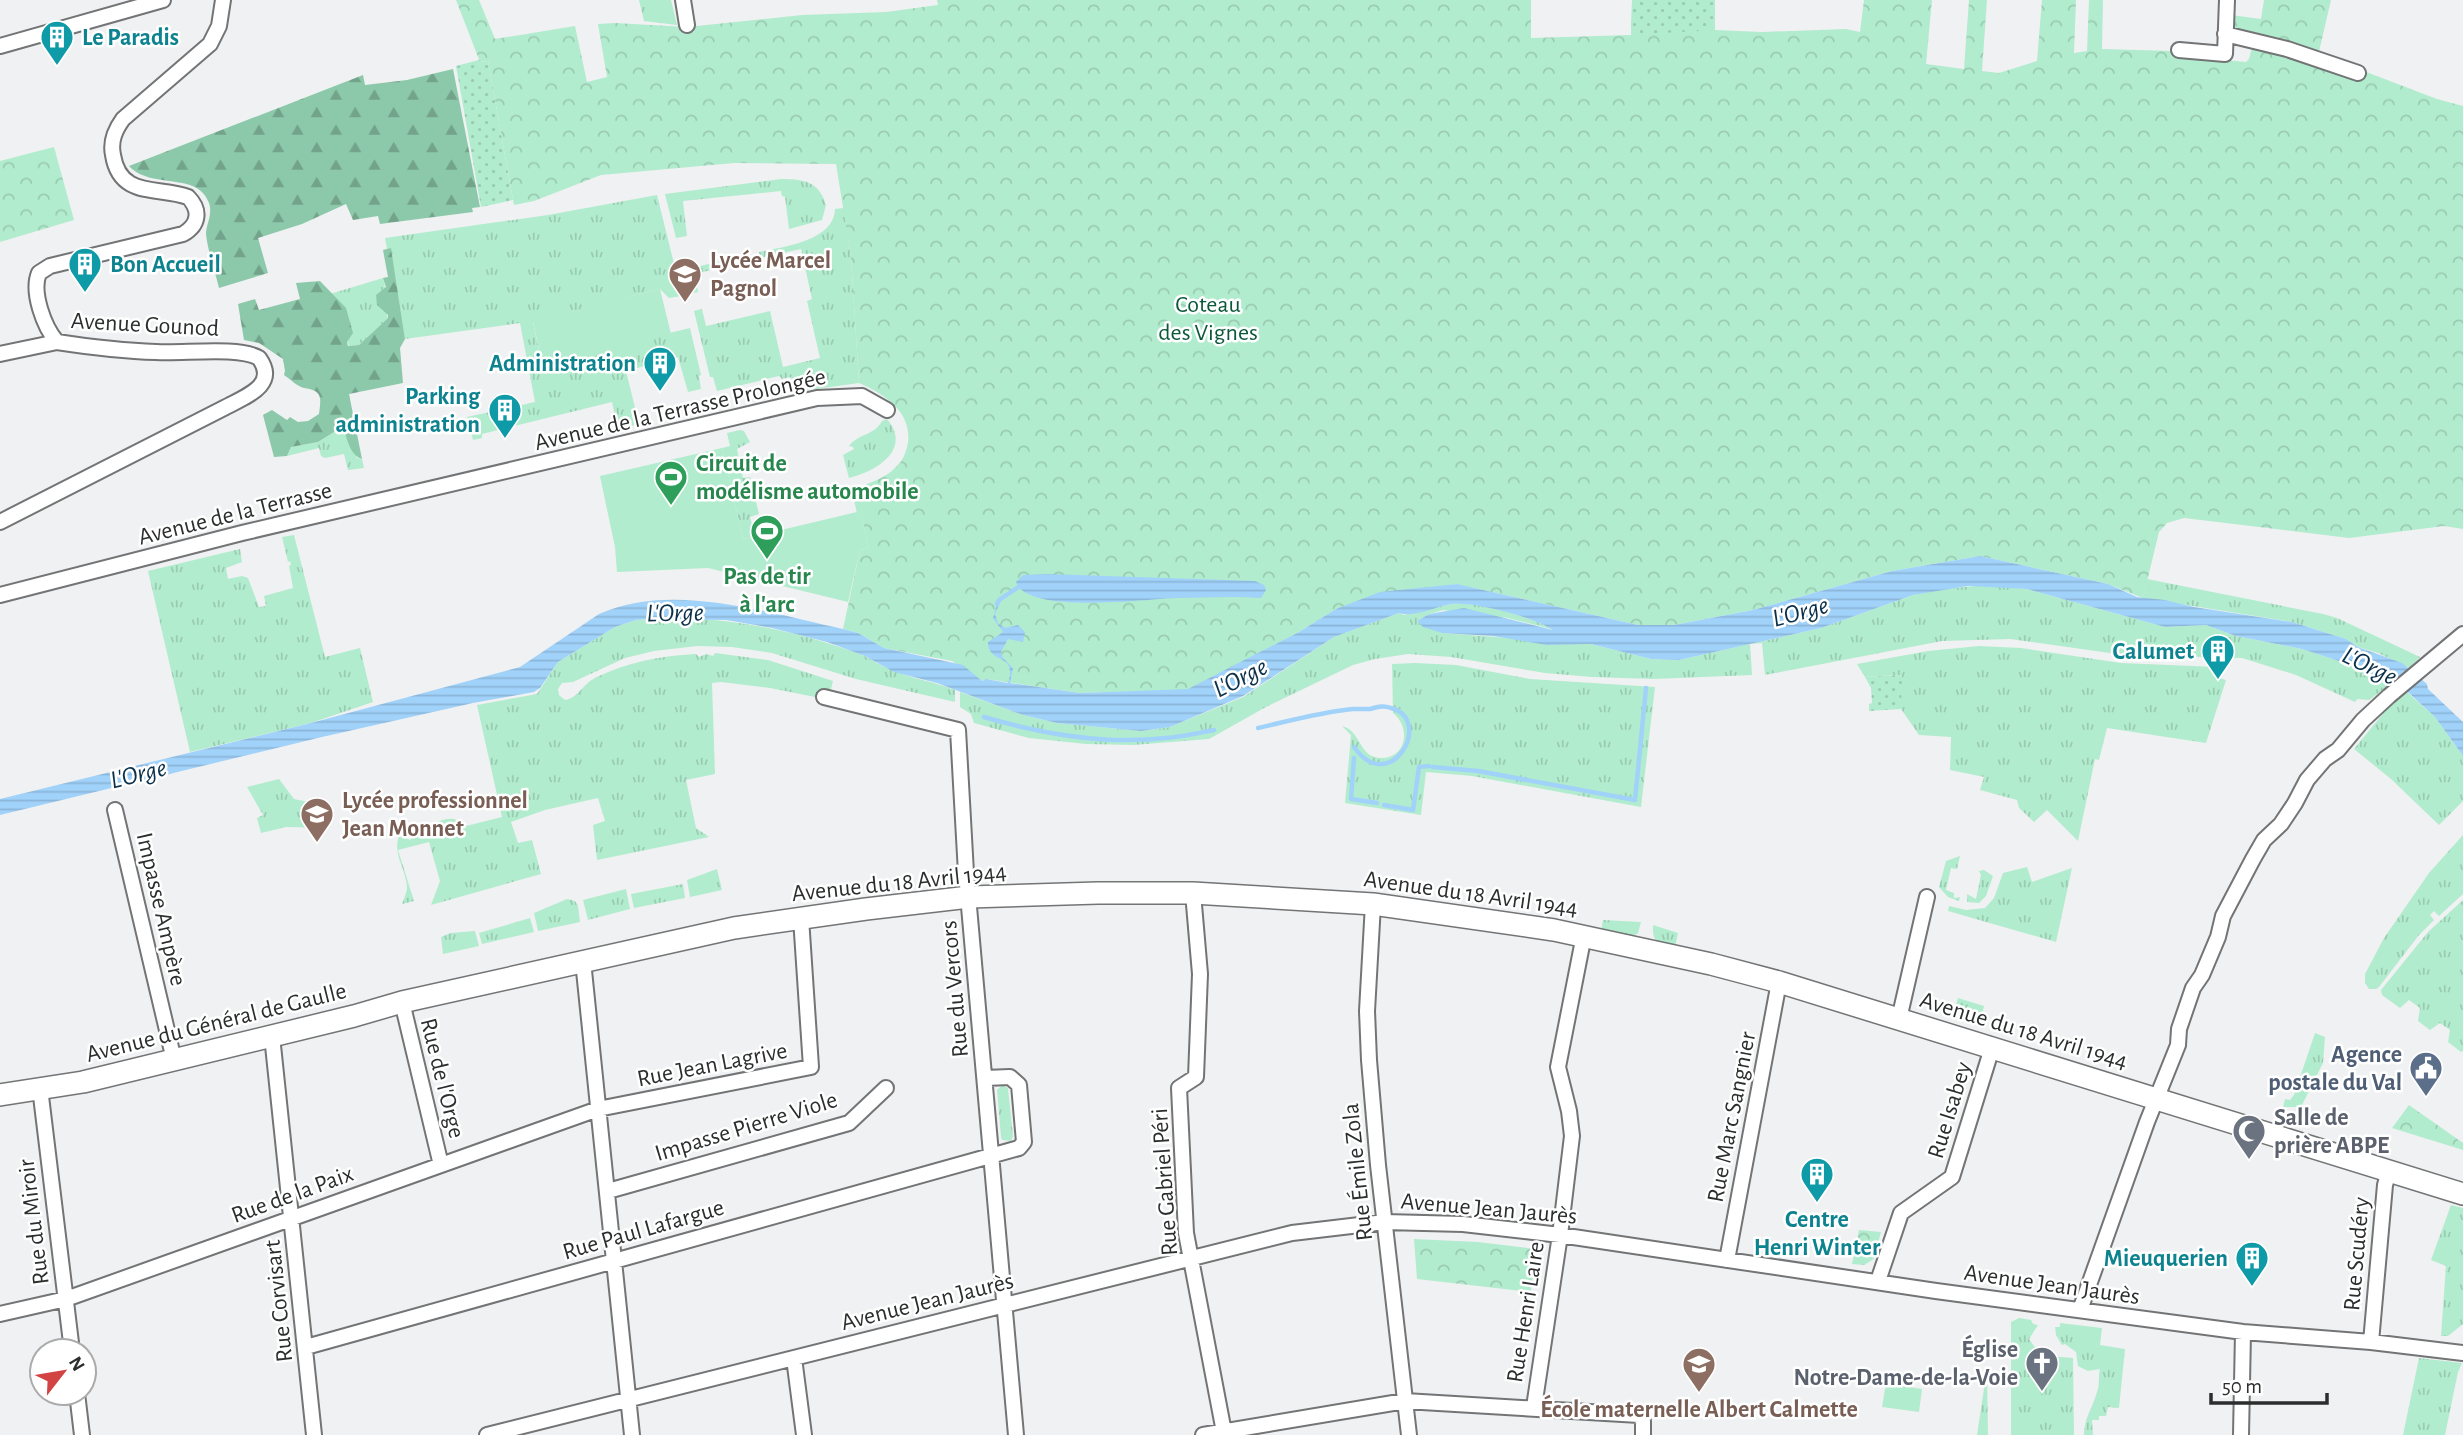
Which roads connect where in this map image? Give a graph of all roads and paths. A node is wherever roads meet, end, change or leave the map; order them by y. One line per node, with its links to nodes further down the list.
1 (163, 0): 7 (street)
2 (223, 0): 10 (street, Avenue Gounod)
3 (683, 0): 5 (street)
4 (2227, 0): 6 (street)
5 (687, 25)
6 (2225, 34): 8 (street); 9 (street)
7 (0, 46)
8 (2179, 50)
9 (2358, 73)
10 (57, 342): 11 (street); 14 (street, Avenue Gounod)
11 (0, 354)
12 (887, 410): 13 (street, Avenue de la Terrasse Prolongée)
13 (481, 477): 15 (street, Avenue de la Terrasse)
14 (0, 522)
15 (0, 595)
16 (2463, 634): 37 (street)
17 (824, 696): 20 (street, Rue du Vercors)
18 (115, 810): 32 (street, Impasse Ampère)
19 (1193, 893): 20 (street, Avenue du 18 Avril 1944); 22 (street, Avenue du 18 Avril 1944); 47 (street, Rue Gabriel Péri)
20 (969, 897): 23 (street, Avenue du 18 Avril 1944); 33 (street, Rue du Vercors)
21 (1927, 897): 29 (street)
22 (1373, 904): 24 (street, Avenue du 18 Avril 1944); 45 (street, Rue Émile Zola)
23 (801, 918): 25 (street, Avenue du 18 Avril 1944); 38 (street, Rue Jean Lagrive)
24 (1584, 936): 26 (street, Avenue du 18 Avril 1944); 46 (street, Rue Henri Laire)
25 (583, 961): 27 (street, Avenue du 18 Avril 1944); 38 (street)
26 (1779, 982): 29 (street, Avenue du 18 Avril 1944); 48 (street, Rue Marc Sangnier)
27 (443, 993): 28 (street, Avenue du Général de Gaulle)
28 (401, 1002): 30 (street, Avenue du Général de Gaulle); 40 (street, Rue de l'Orge)
29 (1899, 1019): 31 (street, Avenue du 18 Avril 1944)
30 (272, 1036): 32 (street, Avenue du Général de Gaulle); 44 (street, Rue Corvisart)
31 (1992, 1048): 37 (street, Avenue du 18 Avril 1944); 50 (street, Rue Isabey)
32 (174, 1060): 34 (street, Avenue du Général de Gaulle)
33 (985, 1078): 39 (street, Rue du Vercors); 39 (street, Rue du Vercors)
34 (40, 1088): 36 (street, Avenue du Général de Gaulle); 51 (street, Rue du Miroir)
35 (886, 1088): 42 (street, Impasse Pierre Viole)
36 (0, 1095)
37 (2157, 1098): 41 (street, Avenue du 18 Avril 1944); 53 (street)
38 (598, 1109): 40 (street, Rue de la Paix); 42 (street)
39 (991, 1156): 49 (street, Rue Paul Lafargue); 52 (street, Rue du Vercors)
40 (441, 1165): 44 (street, Rue de la Paix)
41 (2389, 1171): 43 (street, Avenue du 18 Avril 1944); 57 (street, Rue Scudéry)
42 (608, 1191): 49 (street)
43 (2463, 1194)
44 (292, 1219): 51 (street, Rue de la Paix); 58 (street, Rue Corvisart)
45 (1385, 1222): 46 (street, Avenue Jean Jaurès); 47 (street, Avenue Jean Jaurès); 62 (street, Rue Émile Zola)
46 (1560, 1235): 48 (street, Avenue Jean Jaurès); 64 (street, Rue Henri Laire)
47 (1191, 1258): 52 (street, Avenue Jean Jaurès); 65 (street, Rue Gabriel Péri)
48 (1727, 1260): 50 (street, Avenue Jean Jaurès)
49 (614, 1261): 58 (street, Rue Paul Lafargue); 61 (street)
50 (1878, 1281): 53 (street, Avenue Jean Jaurès)
51 (66, 1299): 54 (street, Rue de la Paix); 56 (street, Rue du Miroir)
52 (1005, 1304): 60 (street, Avenue Jean Jaurès); 71 (street, Rue du Vercors)
53 (2080, 1310): 55 (street, Avenue Jean Jaurès)
54 (0, 1314)
55 (2243, 1332): 57 (street, Avenue Jean Jaurès); 75 (street)
56 (70, 1337)
57 (2371, 1342): 59 (street, Avenue Jean Jaurès)
58 (306, 1347): 67 (street, Rue Corvisart)
59 (2463, 1353)
60 (794, 1359): 61 (street, Avenue Jean Jaurès); 70 (street)
61 (628, 1399): 68 (street, Avenue Jean Jaurès); 69 (street)
62 (1405, 1401): 64 (street); 65 (street); 73 (street, Rue Émile Zola)
63 (79, 1407): 66 (street)
64 (1534, 1407): 74 (street)
65 (1224, 1432): 72 (street)
66 (82, 1435)
67 (314, 1435)
68 (487, 1435)
69 (632, 1435)
70 (804, 1435)
71 (1016, 1435)
72 (1203, 1435)
73 (1409, 1435)
74 (1643, 1435)
75 (2241, 1435)

